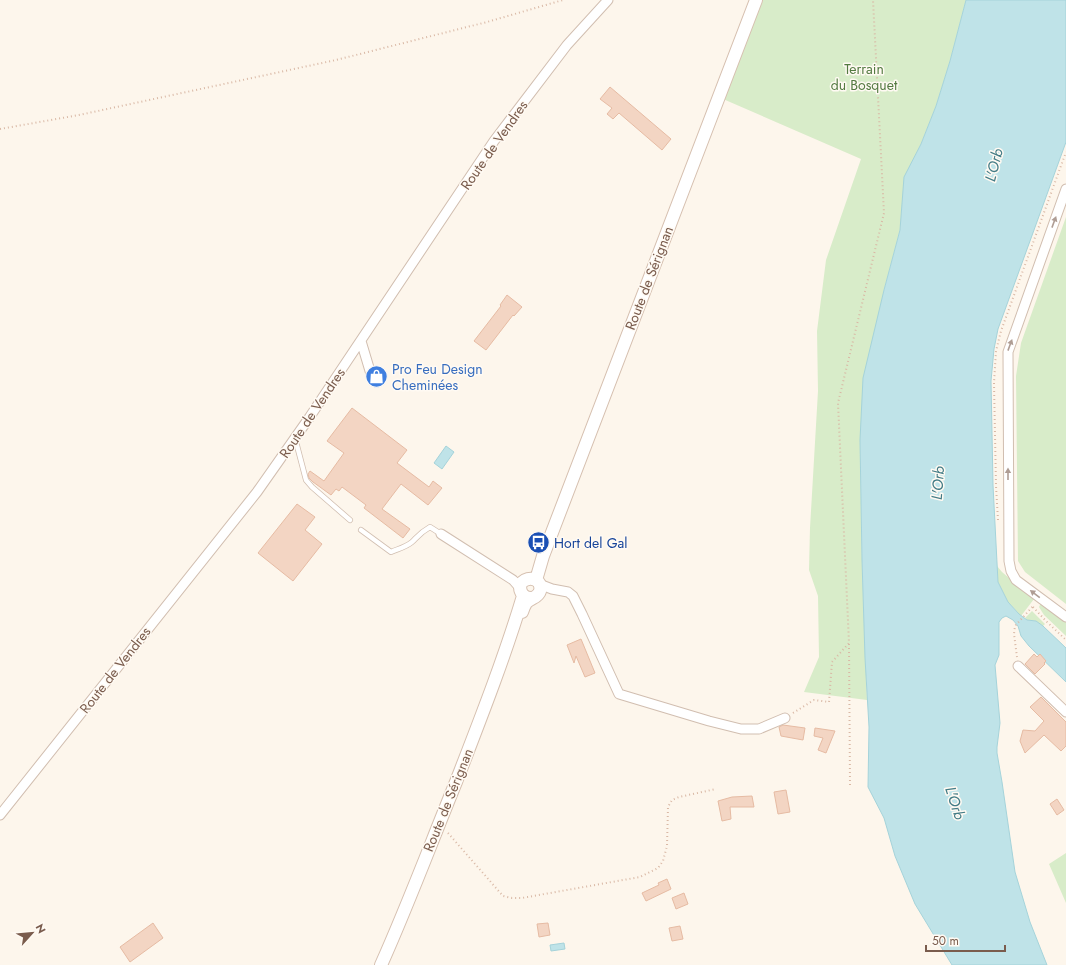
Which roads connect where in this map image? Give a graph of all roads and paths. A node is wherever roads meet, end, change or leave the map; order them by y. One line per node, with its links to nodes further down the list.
1 (563, 0): 5 (path)
2 (608, 0): 7 (street, Route de Vendres)
3 (756, 0): 13 (main road, Route de Sérignan)
4 (872, 0): 18 (path)
5 (0, 129)
6 (1066, 189): 16 (street, one-way to 6)
7 (361, 341): 8 (street); 9 (street, Route de Vendres)
8 (370, 371)
9 (295, 438): 10 (lane); 24 (street, Route de Vendres)
10 (350, 520)
11 (361, 530): 12 (lane)
12 (441, 534): 13 (street)
13 (529, 586): 21 (street); 25 (main road, Route de Sérignan)
14 (1033, 606): 17 (path)
15 (1028, 611): 19 (path)
16 (1066, 617)
17 (1066, 640)
18 (849, 643): 21 (path); 22 (path)
19 (1018, 666): 20 (street)
20 (1066, 712)
21 (785, 718)
22 (850, 785)
23 (716, 789): 25 (path)
24 (0, 815)
25 (439, 823): 26 (main road, Route de Sérignan)
26 (381, 965)

